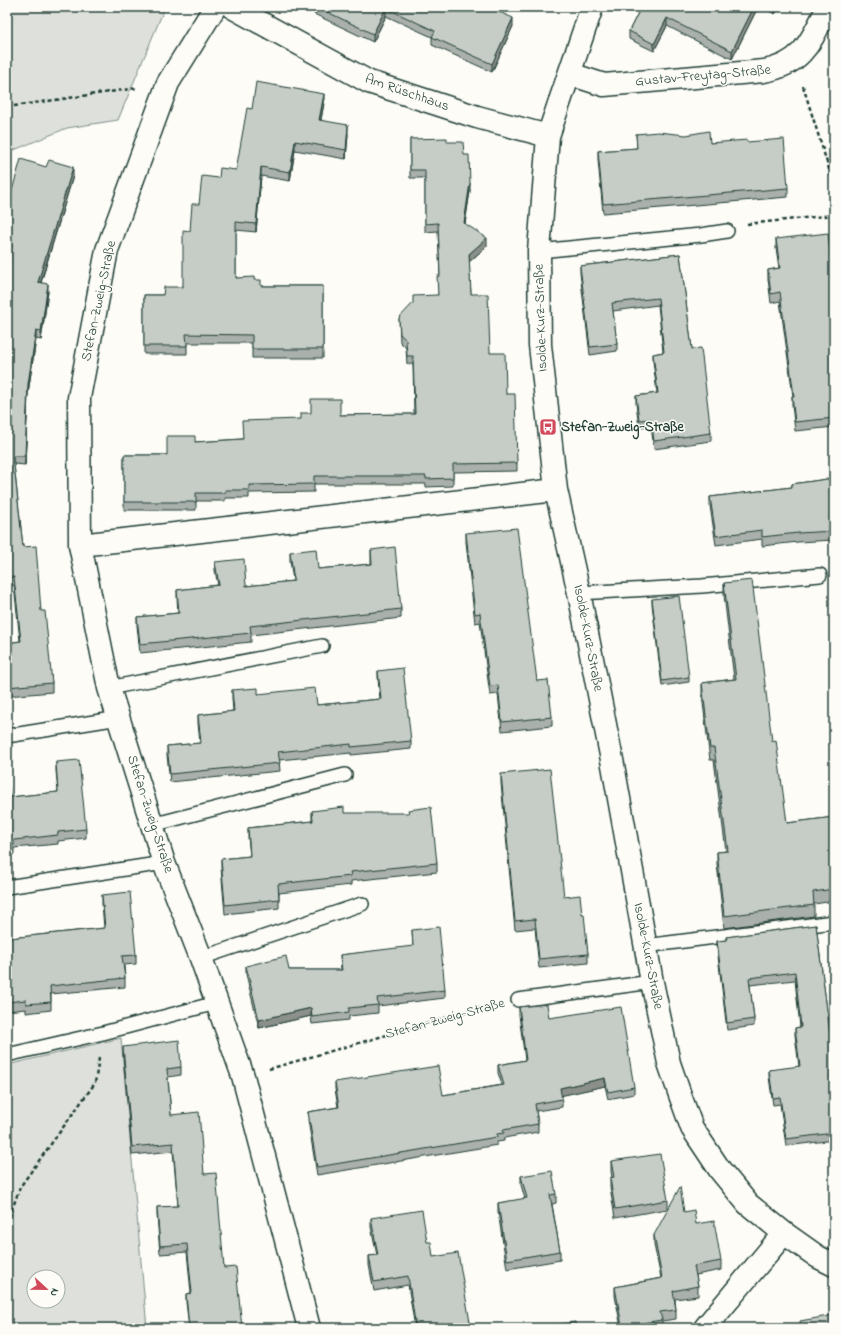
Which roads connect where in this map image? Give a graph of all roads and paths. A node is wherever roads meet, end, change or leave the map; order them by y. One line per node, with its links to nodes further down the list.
1 (215, 7): 7 (street, Stefan-Zweig-Straße)
2 (232, 7): 9 (street, Am Rüschhaus)
3 (592, 7): 6 (street, Isolde-Kurz-Straße)
4 (828, 7): 5 (street, Gustav-Freytag-Straße)
5 (794, 61): 6 (street, Gustav-Freytag-Straße); 10 (path)
6 (570, 74): 9 (street, Isolde-Kurz-Straße)
7 (168, 84): 8 (path); 15 (street, Stefan-Zweig-Straße)
8 (7, 107)
9 (548, 136): 13 (street, Isolde-Kurz-Straße)
10 (834, 185)
11 (834, 215): 12 (path)
12 (727, 231): 13 (lane)
13 (539, 251): 14 (street, Isolde-Kurz-Straße)
14 (556, 490): 15 (street); 17 (street, Isolde-Kurz-Straße)
15 (80, 545): 19 (street, Stefan-Zweig-Straße)
16 (820, 575): 17 (lane)
17 (579, 593): 28 (street, Isolde-Kurz-Straße)
18 (322, 646): 19 (lane)
19 (109, 688): 20 (street, Stefan-Zweig-Straße)
20 (119, 718): 21 (lane); 23 (street, Stefan-Zweig-Straße)
21 (7, 736)
22 (345, 775): 23 (lane)
23 (152, 825): 24 (street, Stefan-Zweig-Straße)
24 (164, 863): 25 (lane); 29 (street, Stefan-Zweig-Straße)
25 (7, 887)
26 (362, 904): 29 (lane)
27 (834, 922): 28 (lane)
28 (645, 946): 30 (street, Isolde-Kurz-Straße)
29 (201, 958): 32 (street, Stefan-Zweig-Straße)
30 (652, 982): 31 (lane, Stefan-Zweig-Straße); 37 (street, Isolde-Kurz-Straße)
31 (518, 1000): 35 (path, Stefan-Zweig-Straße)
32 (216, 1003): 33 (lane); 35 (street, Stefan-Zweig-Straße)
33 (103, 1033): 34 (lane); 36 (path)
34 (7, 1055)
35 (243, 1076): 39 (street, Stefan-Zweig-Straße)
36 (7, 1224)
37 (784, 1234): 38 (street, Isolde-Kurz-Straße); 40 (street)
38 (834, 1265)
39 (309, 1328)
40 (705, 1328)

